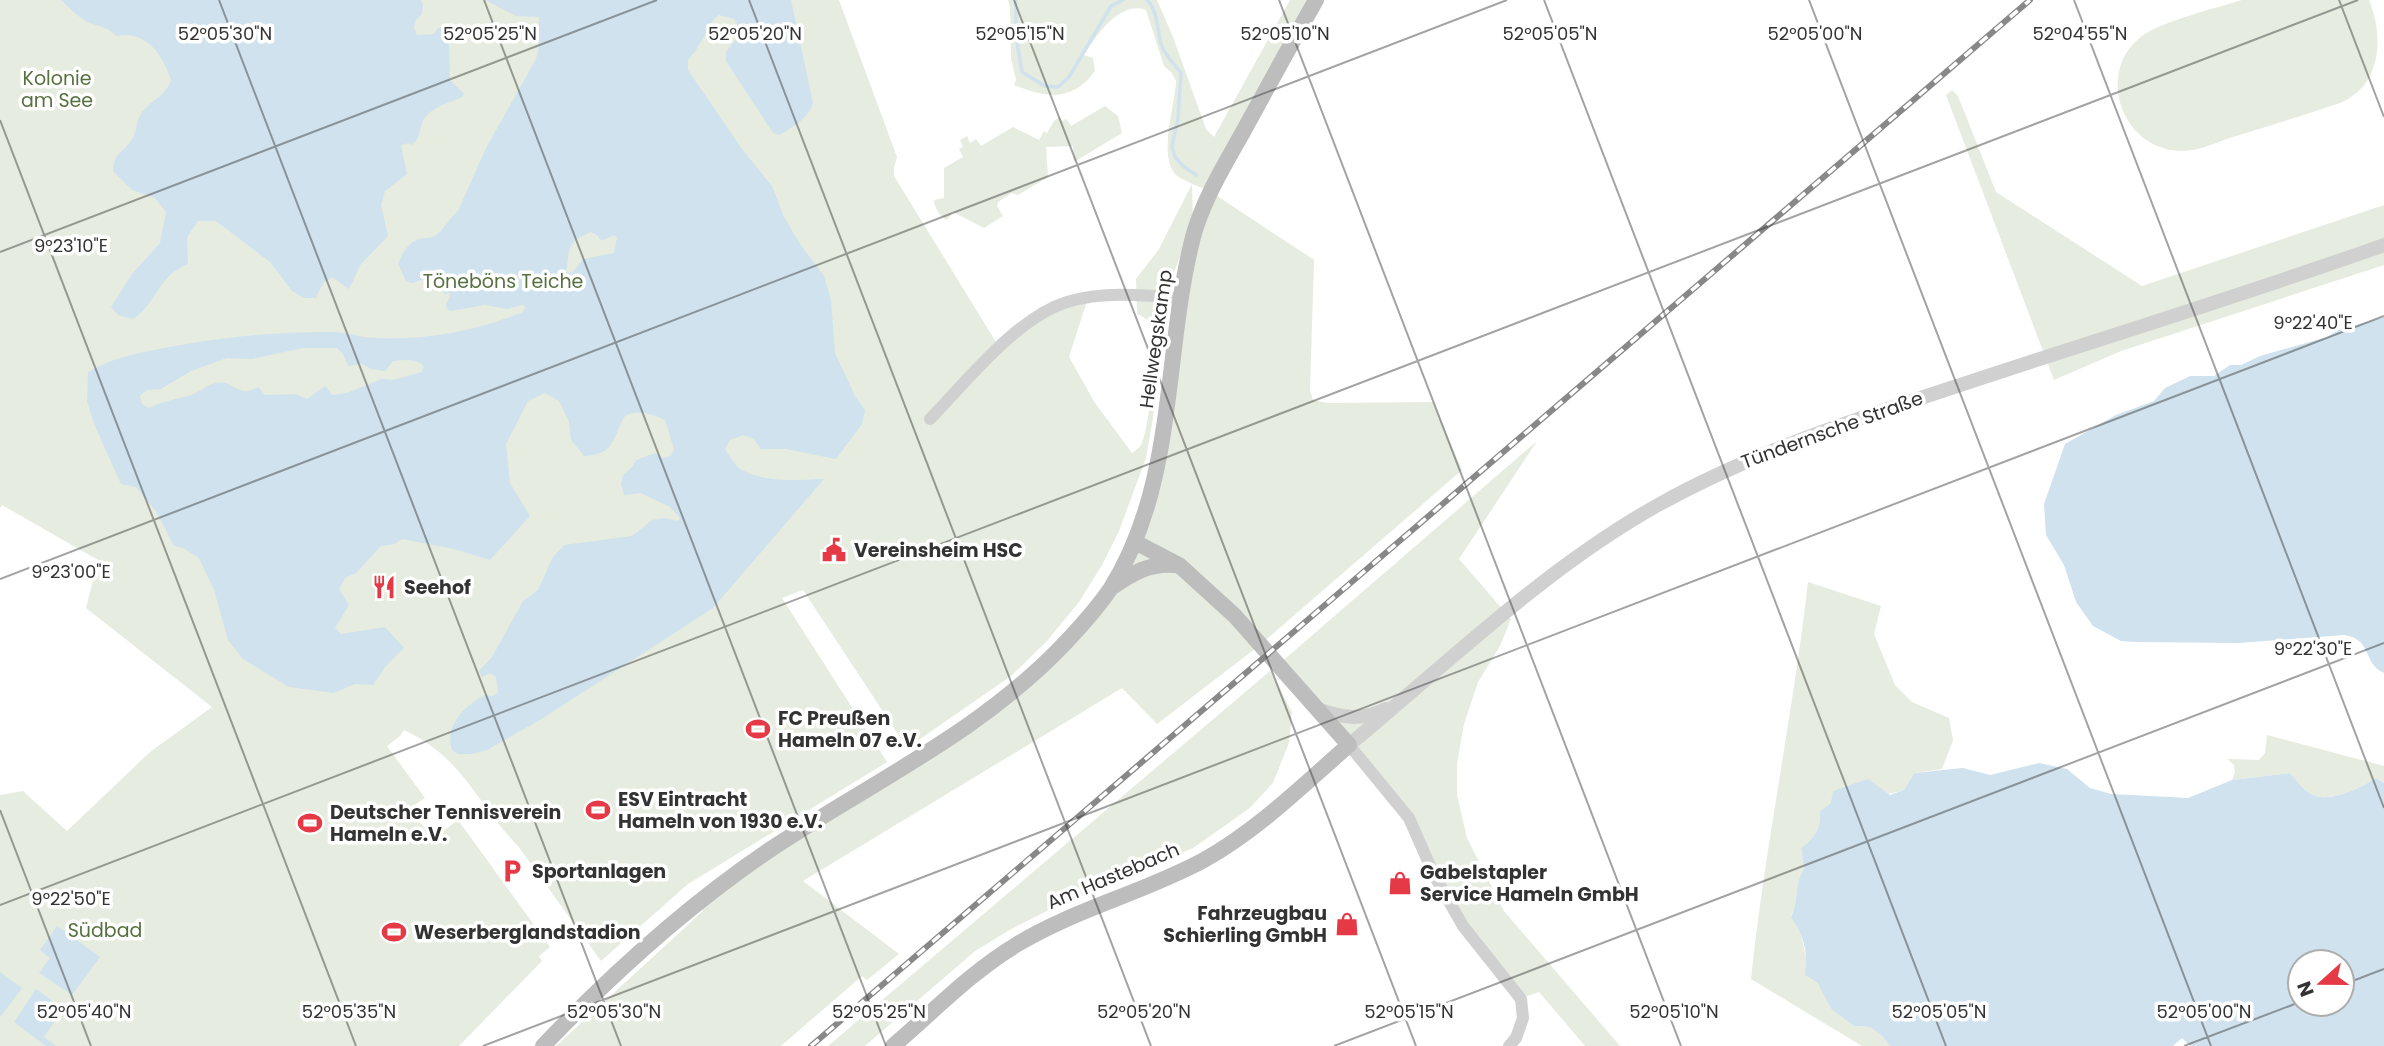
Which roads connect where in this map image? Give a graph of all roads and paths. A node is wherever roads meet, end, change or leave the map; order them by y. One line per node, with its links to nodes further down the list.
1 (1316, 0): 3 (main road, Hellwegskamp)
2 (2384, 245): 8 (street, Tündernsche Straße)
3 (1179, 298): 4 (street); 5 (main road, Hellwegskamp)
4 (930, 419)
5 (1135, 542): 6 (main road); 7 (main road, Hellwegskamp)
6 (1179, 565): 7 (main road); 9 (main road)
7 (1110, 588): 11 (main road, Hellwegskamp)
8 (1400, 703): 9 (street); 10 (street, Tündernsche Straße)
9 (1318, 709): 10 (main road)
10 (1349, 745): 12 (main road, Am Hastebach); 13 (street)
11 (543, 1046)
12 (893, 1046)
13 (1509, 1046)

